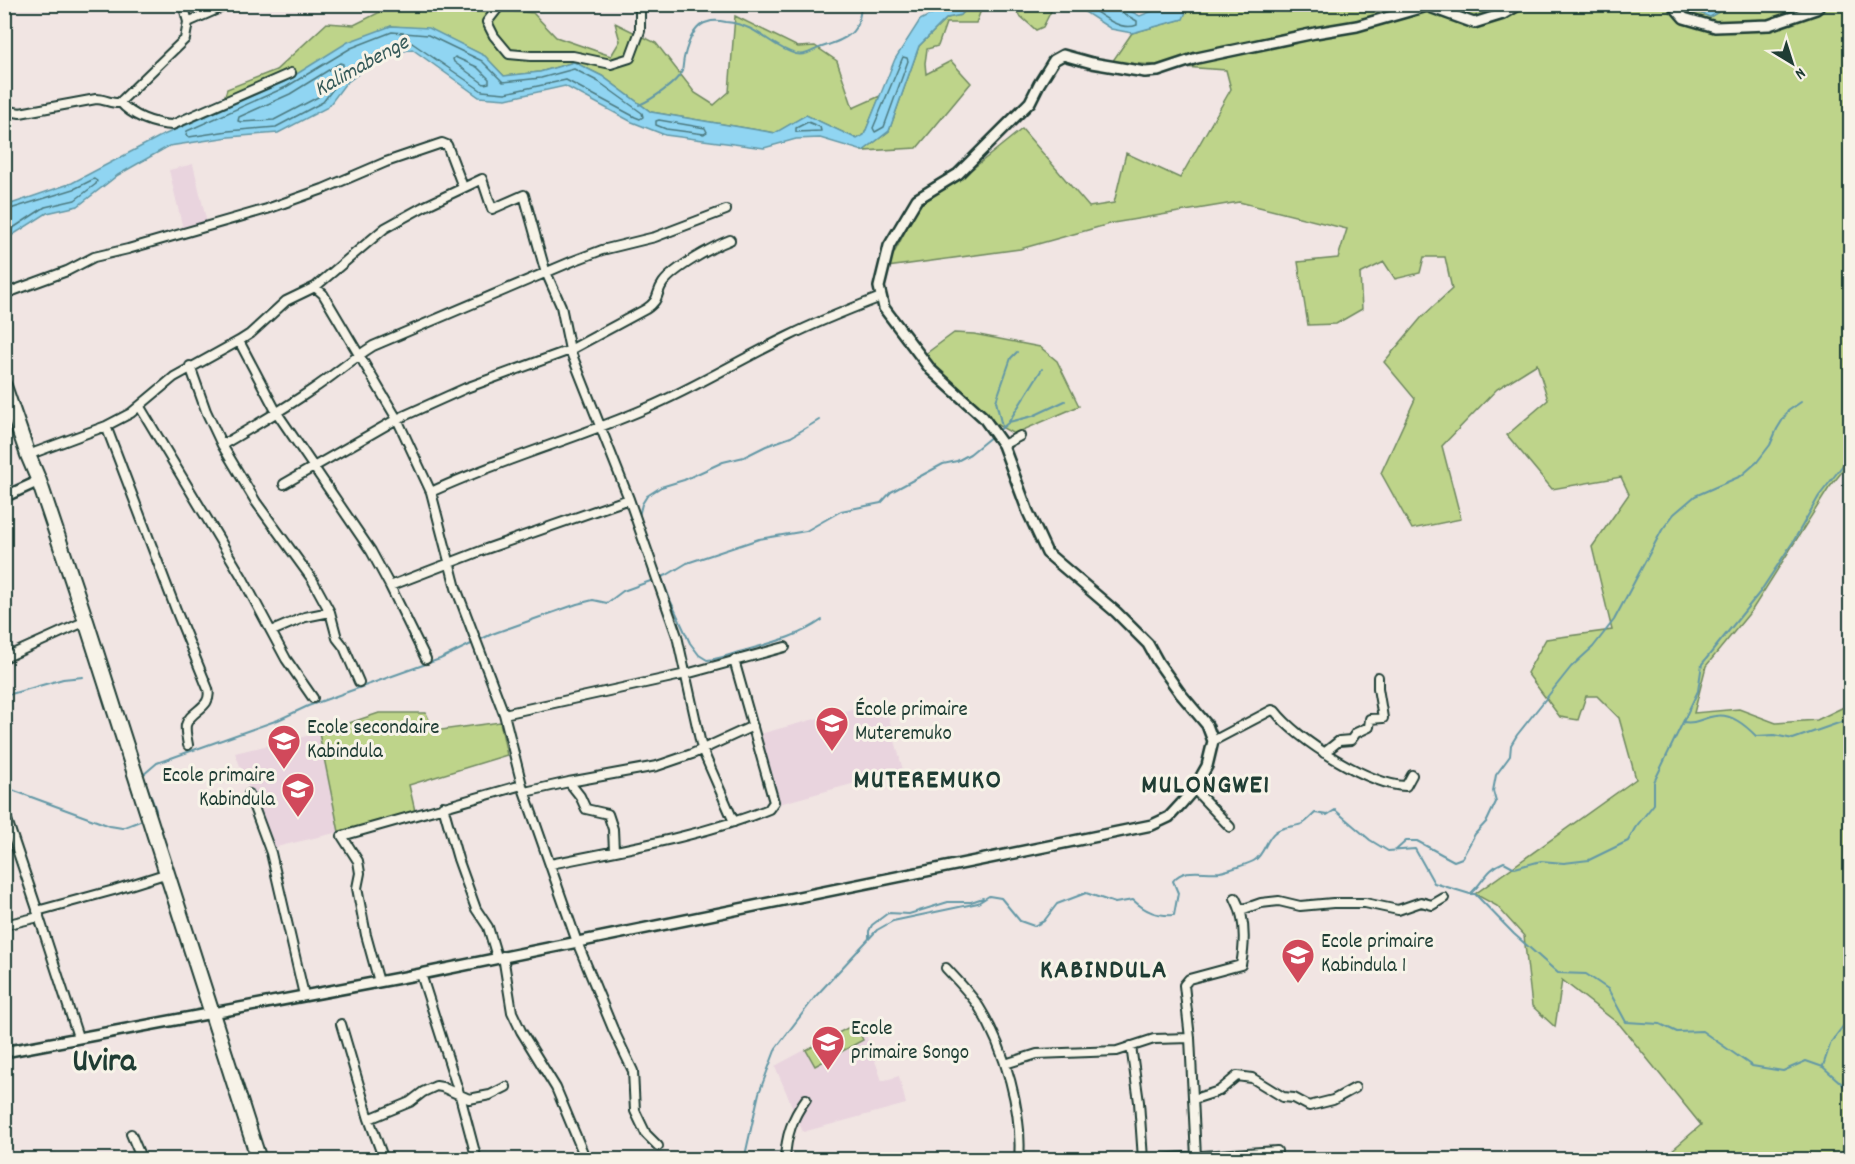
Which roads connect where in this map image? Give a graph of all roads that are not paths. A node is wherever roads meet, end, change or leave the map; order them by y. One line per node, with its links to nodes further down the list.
1 (183, 4): 8 (street)
2 (229, 4): 8 (street)
3 (501, 4): 4 (street)
4 (640, 4)
5 (1520, 4): 18 (street)
6 (1672, 4): 7 (street)
7 (1822, 4)
8 (188, 22): 10 (street)
9 (291, 73): 10 (street)
10 (120, 102): 11 (street)
11 (4, 110)
12 (464, 187): 15 (street); 16 (street); 17 (street)
13 (726, 210): 15 (street)
14 (730, 240): 20 (street)
15 (546, 272): 20 (street); 21 (street)
16 (315, 287): 19 (street); 21 (street)
17 (4, 294)
18 (881, 297): 28 (street); 31 (street)
19 (238, 341): 22 (street); 25 (street)
20 (570, 350): 26 (street); 28 (street)
21 (359, 354): 25 (street); 26 (street)
22 (190, 366): 24 (street); 30 (street)
23 (5, 389): 32 (highway)
24 (140, 407): 27 (street); 43 (street)
25 (277, 413): 30 (street); 33 (street)
26 (397, 419): 33 (street); 36 (street)
27 (106, 426): 32 (street); 55 (street)
28 (601, 426): 36 (street); 38 (street)
29 (1020, 436): 31 (street)
30 (222, 445): 41 (street)
31 (1003, 445): 54 (street)
32 (28, 455): 34 (highway)
33 (315, 467): 35 (street); 40 (street)
34 (39, 481): 37 (street); 42 (highway)
35 (284, 484)
36 (431, 492): 39 (street)
37 (4, 497)
38 (629, 499): 39 (street); 48 (street)
39 (451, 563): 40 (street); 52 (street)
40 (390, 586): 46 (street)
41 (330, 612): 43 (street); 50 (street)
42 (86, 621): 45 (street); 69 (highway)
43 (272, 631): 51 (street)
44 (785, 646): 47 (street)
45 (4, 658)
46 (426, 659)
47 (734, 660): 48 (street); 53 (street)
48 (686, 674): 52 (street); 56 (street)
49 (1378, 677): 57 (street)
50 (359, 682)
51 (313, 698)
52 (504, 714): 60 (street)
53 (753, 726): 56 (street); 65 (street)
54 (1213, 741): 57 (street); 61 (street)
55 (188, 745)
56 (702, 749): 59 (street); 65 (street)
57 (1324, 753): 58 (street)
58 (1412, 774)
59 (569, 782): 60 (street); 67 (street)
60 (524, 788): 63 (street); 68 (street)
61 (1194, 789): 66 (street); 75 (street)
62 (249, 794): 80 (street)
63 (443, 806): 76 (street); 79 (street)
64 (4, 811): 73 (street)
65 (734, 822): 67 (street)
66 (1230, 827)
67 (614, 851): 68 (street)
68 (551, 864): 75 (street)
69 (168, 873): 73 (street); 81 (highway)
70 (1235, 898): 72 (street)
71 (1444, 898): 72 (street)
72 (1241, 910): 84 (street)
73 (38, 914): 74 (street); 83 (street)
74 (4, 925)
75 (577, 942): 76 (street); 95 (street)
76 (500, 957): 78 (street); 102 (street)
77 (946, 968): 87 (street)
78 (422, 974): 79 (street); 90 (street)
79 (379, 981): 80 (street)
80 (304, 995): 81 (street)
81 (212, 1012): 83 (street); 99 (highway)
82 (341, 1024): 93 (street)
83 (78, 1037): 86 (street)
84 (1190, 1038): 85 (street); 92 (street)
85 (1131, 1046): 87 (street); 97 (street)
86 (4, 1052)
87 (1005, 1064): 104 (street)
88 (506, 1086): 90 (street)
89 (1354, 1088): 92 (street)
90 (460, 1096): 93 (street); 101 (street)
91 (806, 1099): 103 (street)
92 (1194, 1099): 96 (street)
93 (369, 1119): 100 (street)
94 (131, 1134): 98 (street)
95 (658, 1146)
96 (1196, 1157): 97 (street); 105 (street)
97 (1142, 1159)
98 (142, 1160)
99 (259, 1160)
100 (384, 1160)
101 (477, 1160)
102 (586, 1160)
103 (785, 1160)
104 (1019, 1160)
105 (1276, 1160)

